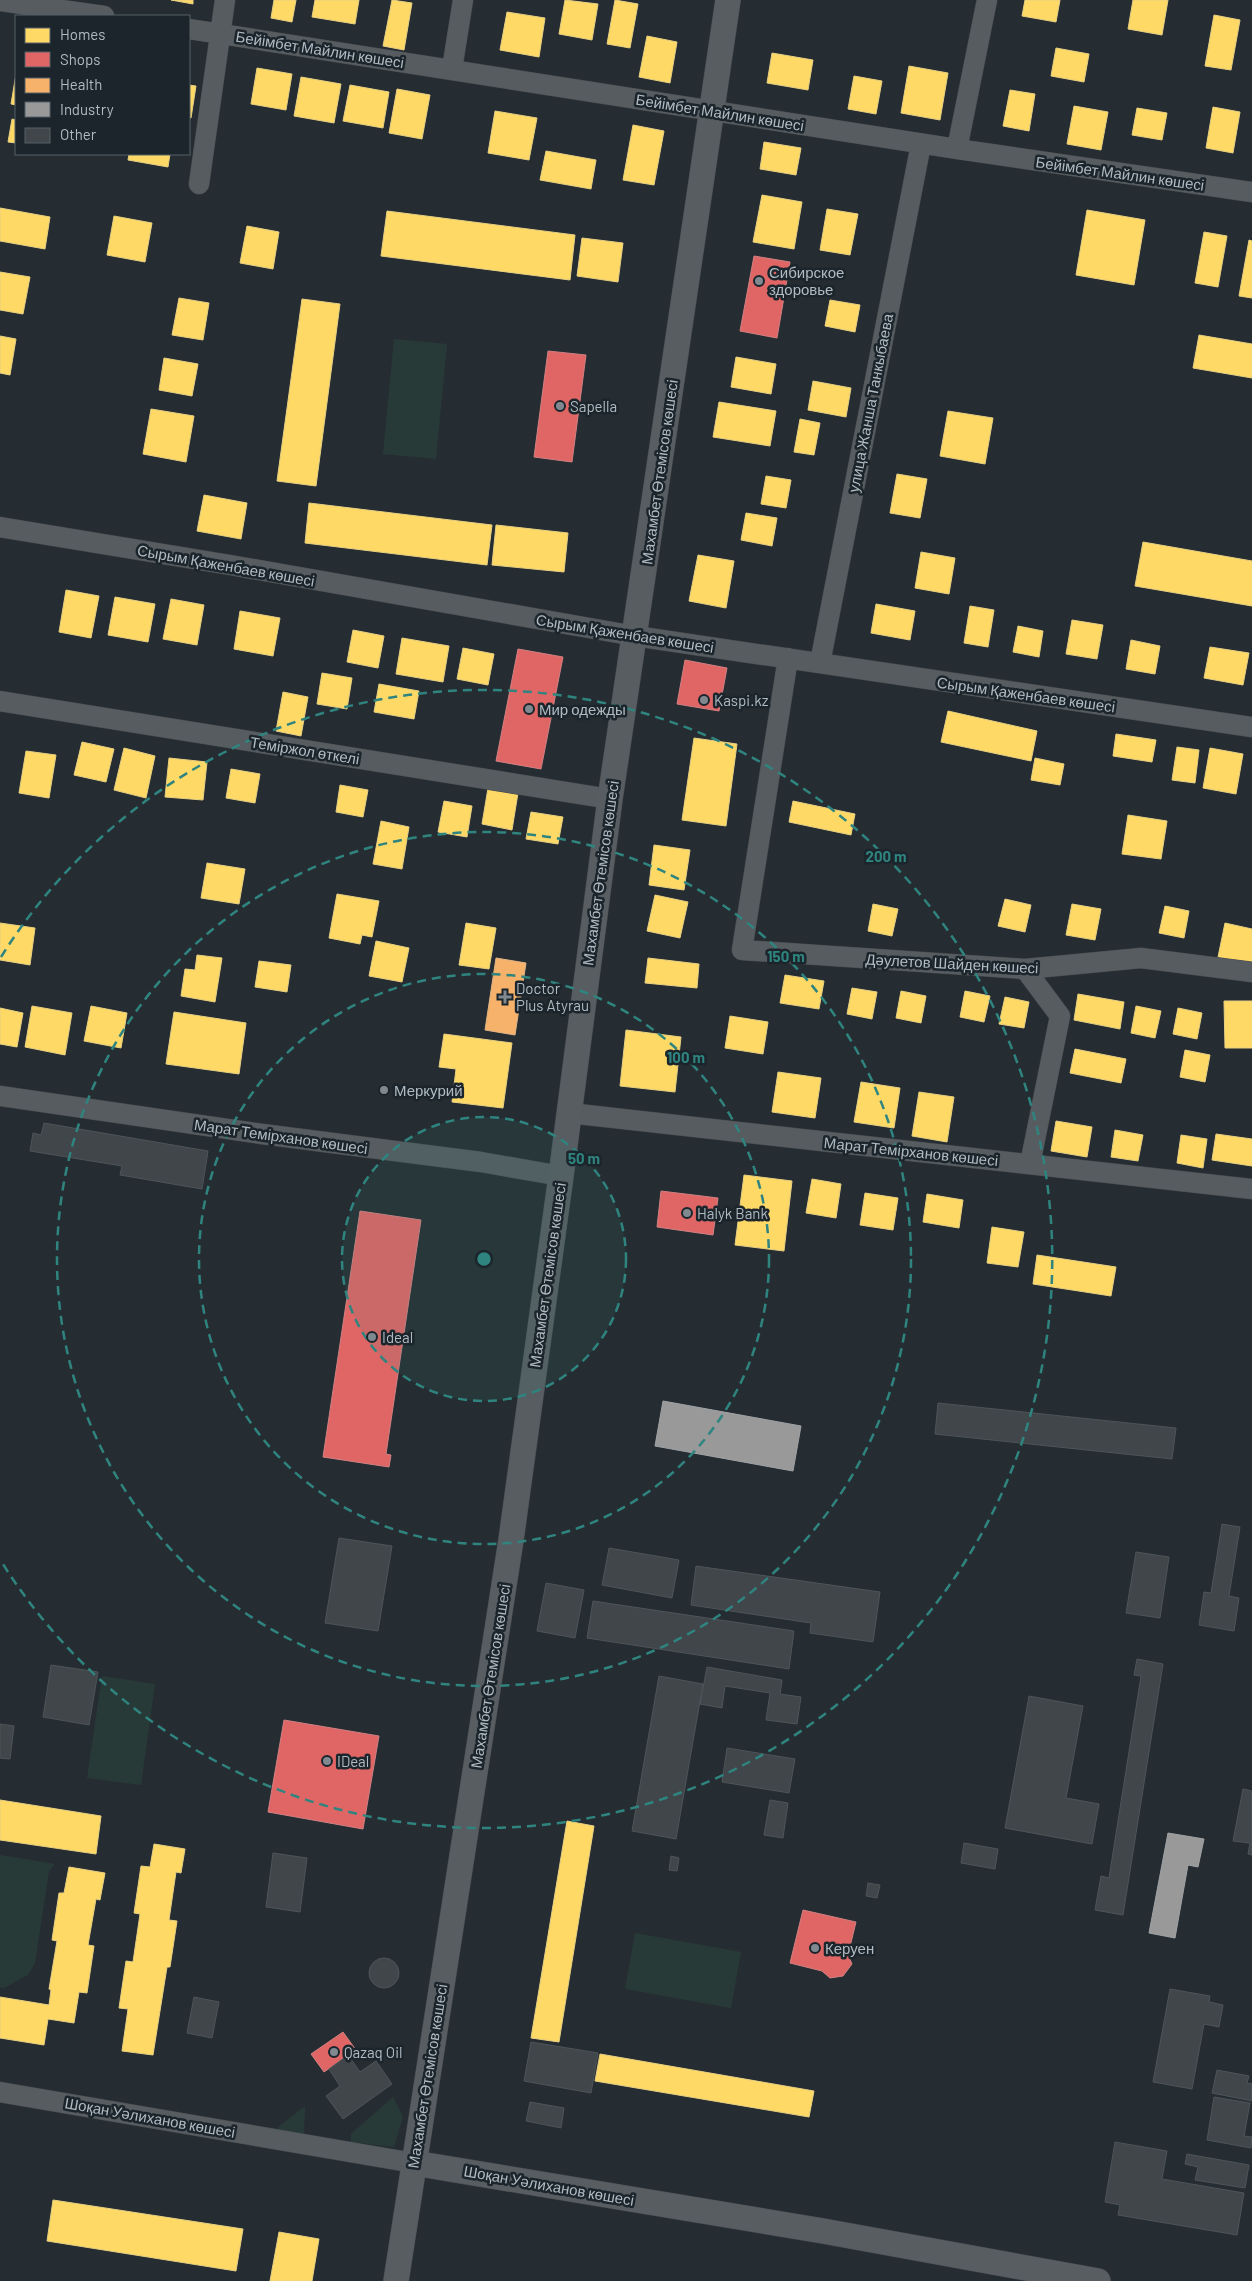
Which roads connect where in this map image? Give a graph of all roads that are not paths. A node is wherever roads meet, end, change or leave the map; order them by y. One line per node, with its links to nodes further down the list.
1 (225, 0): 8 (street)
2 (463, 0): 9 (street)
3 (728, 0): 10 (main road, Махамбет Өтемісов көшесі)
4 (987, 0): 12 (street)
5 (0, 1): 6 (street)
6 (97, 15)
7 (190, 29): 8 (street, Бейімбет Майлин көшесі)
8 (220, 33): 9 (street, Бейімбет Майлин көшесі); 13 (street)
9 (452, 70): 10 (street, Бейімбет Майлин көшесі)
10 (712, 111): 11 (street, Бейімбет Майлин көшесі); 16 (main road, Махамбет Өтемісов көшесі)
11 (920, 144): 12 (street, Бейімбет Майлин көшесі); 18 (street, улица Жанша Танкыбаева)
12 (957, 150): 14 (street, Бейімбет Майлин көшесі)
13 (199, 184)
14 (1252, 192)
15 (0, 528): 16 (street, Сырым Қаженбаев көшесі)
16 (635, 636): 17 (street, Сырым Қаженбаев көшесі); 21 (main road, Махамбет Өтемісов көшесі)
17 (788, 658): 18 (street, Сырым Қаженбаев көшесі); 22 (street, Дәулетов Шайден көшесі)
18 (820, 663): 20 (street, Сырым Қаженбаев көшесі)
19 (0, 701): 21 (street, Теміржол өткелі)
20 (1252, 727)
21 (610, 800): 25 (main road, Махамбет Өтемісов көшесі)
22 (1025, 969): 23 (street, Дәулетов Шайден көшесі); 26 (street)
23 (1252, 972)
24 (0, 1096): 27 (street, Марат Темірханов көшесі)
25 (569, 1113): 26 (street, Марат Темірханов көшесі); 27 (main road, Махамбет Өтемісов көшесі)
26 (1030, 1164): 28 (street, Марат Темірханов көшесі)
27 (561, 1176): 30 (main road, Махамбет Өтемісов көшесі)
28 (1252, 1189)
29 (0, 2092): 30 (street, Шоқан Уәлиханов көшесі)
30 (414, 2163): 31 (main road, Махамбет Өтемісов көшесі); 32 (main road, Шоқан Уәлиханов көшесі)
31 (396, 2281)
32 (1098, 2281)

